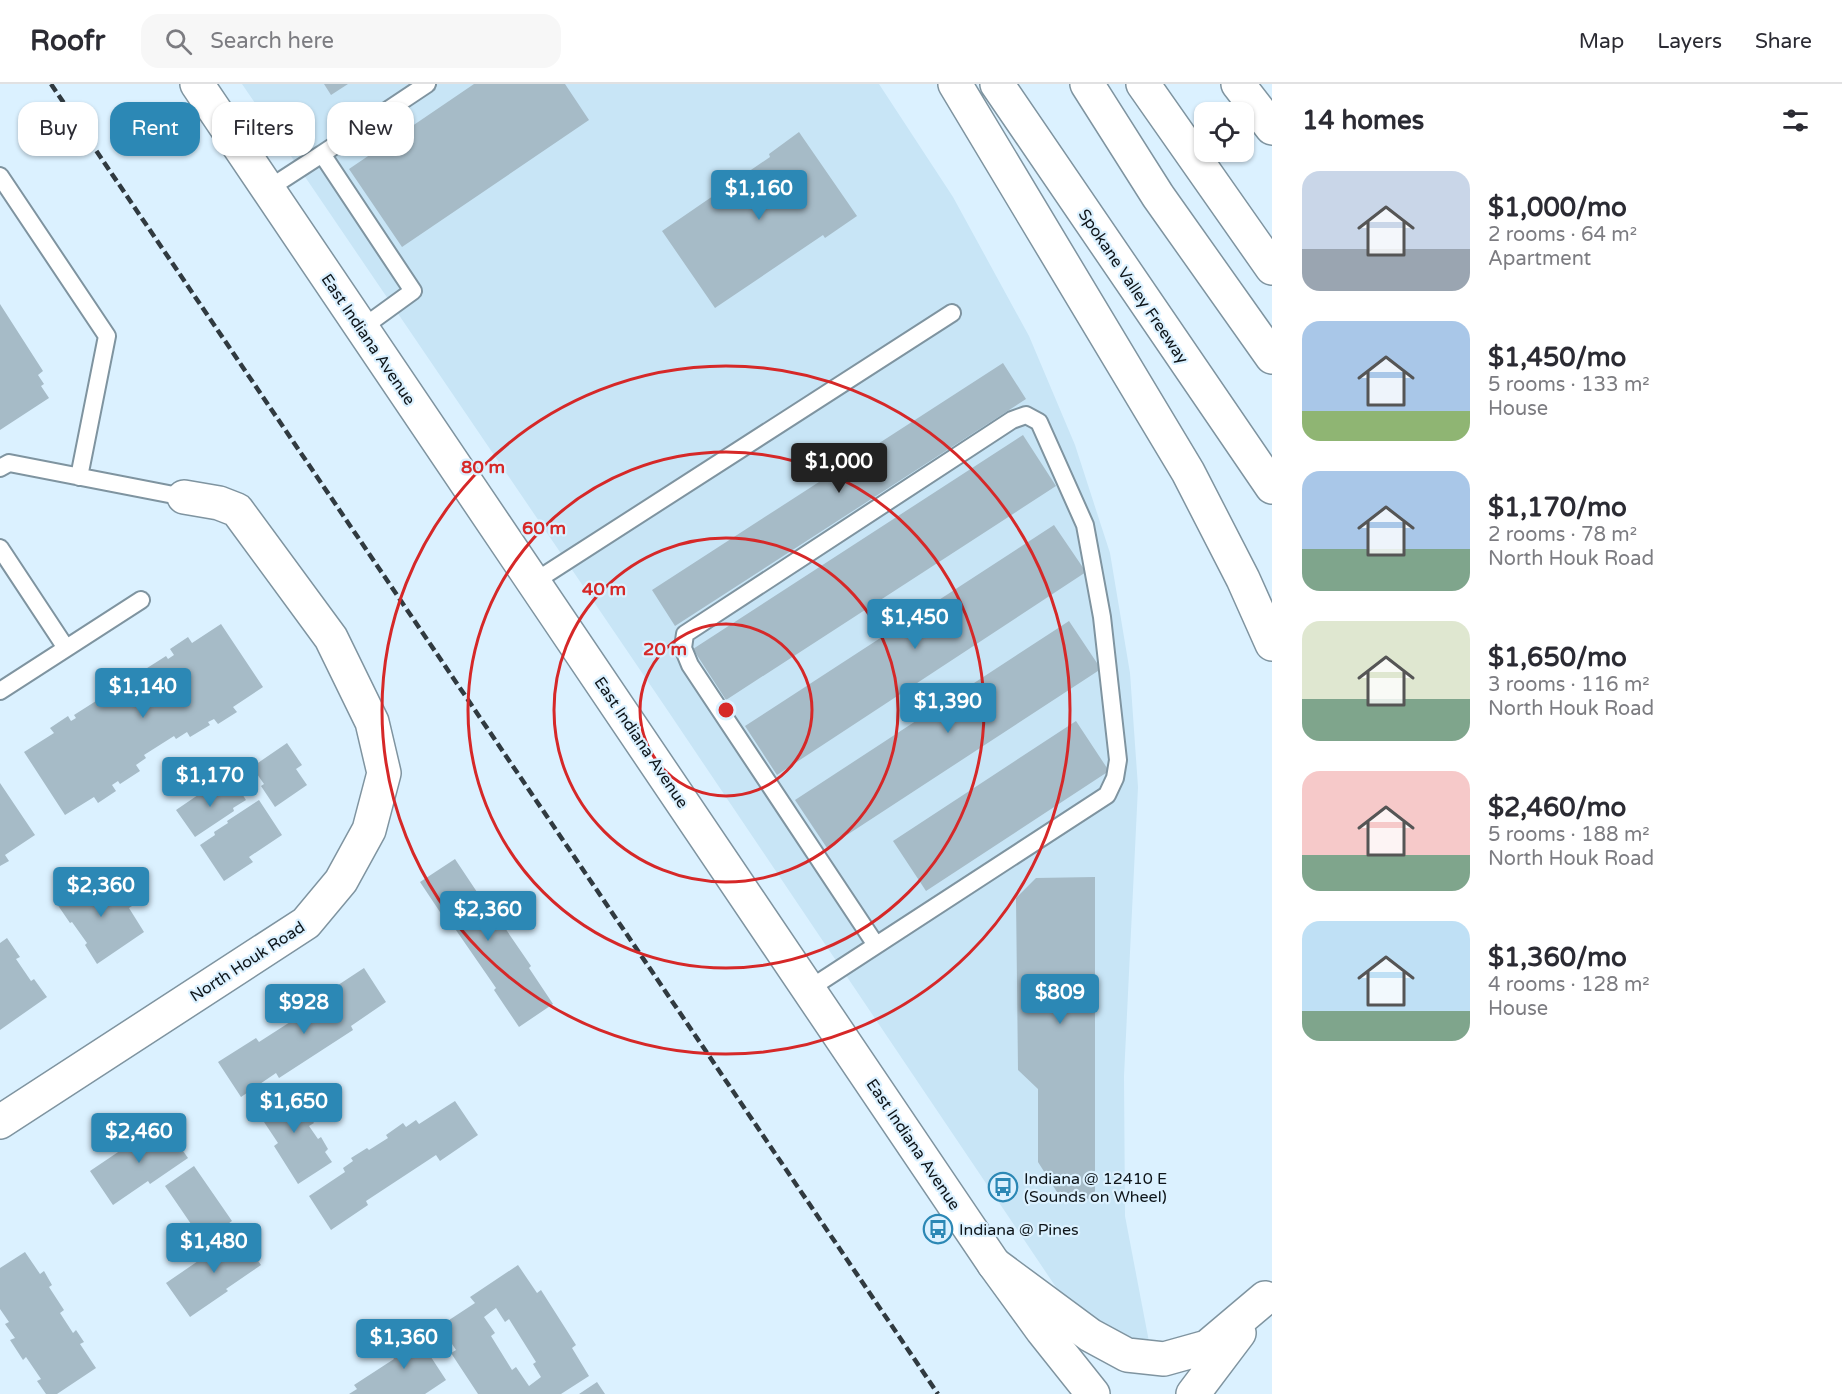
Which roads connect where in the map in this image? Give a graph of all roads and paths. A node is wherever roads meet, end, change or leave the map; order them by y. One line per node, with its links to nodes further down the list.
1 (197, 84): 11 (main road, East Indiana Avenue)
2 (427, 84): 9 (lane)
3 (955, 84): 23 (main road)
4 (997, 84): 18 (main road, Spokane Valley Freeway)
5 (1087, 84): 15 (main road)
6 (1143, 84): 12 (main road)
7 (1238, 84): 8 (main road)
8 (1272, 128)
9 (322, 154): 11 (lane); 14 (lane)
10 (0, 176): 17 (lane)
11 (268, 189): 14 (main road, East Indiana Avenue)
12 (1272, 268)
13 (952, 313): 21 (lane)
14 (362, 328): 21 (main road, East Indiana Avenue)
15 (1272, 357)
16 (0, 468): 17 (lane)
17 (79, 477): 19 (lane)
18 (1272, 488)
19 (184, 497): 28 (main road, North Houk Road)
20 (0, 548): 24 (lane)
21 (534, 582): 27 (main road, East Indiana Avenue)
22 (141, 600): 24 (lane)
23 (1272, 644)
24 (66, 648): 25 (lane)
25 (0, 691)
26 (876, 945): 26 (lane); 27 (lane)
27 (809, 989): 29 (main road, East Indiana Avenue)
28 (0, 1122)
29 (994, 1264): 30 (main road); 31 (main road, East Indiana Avenue)
30 (1268, 1293): 32 (main road)
31 (1093, 1394)
32 (1193, 1394)

